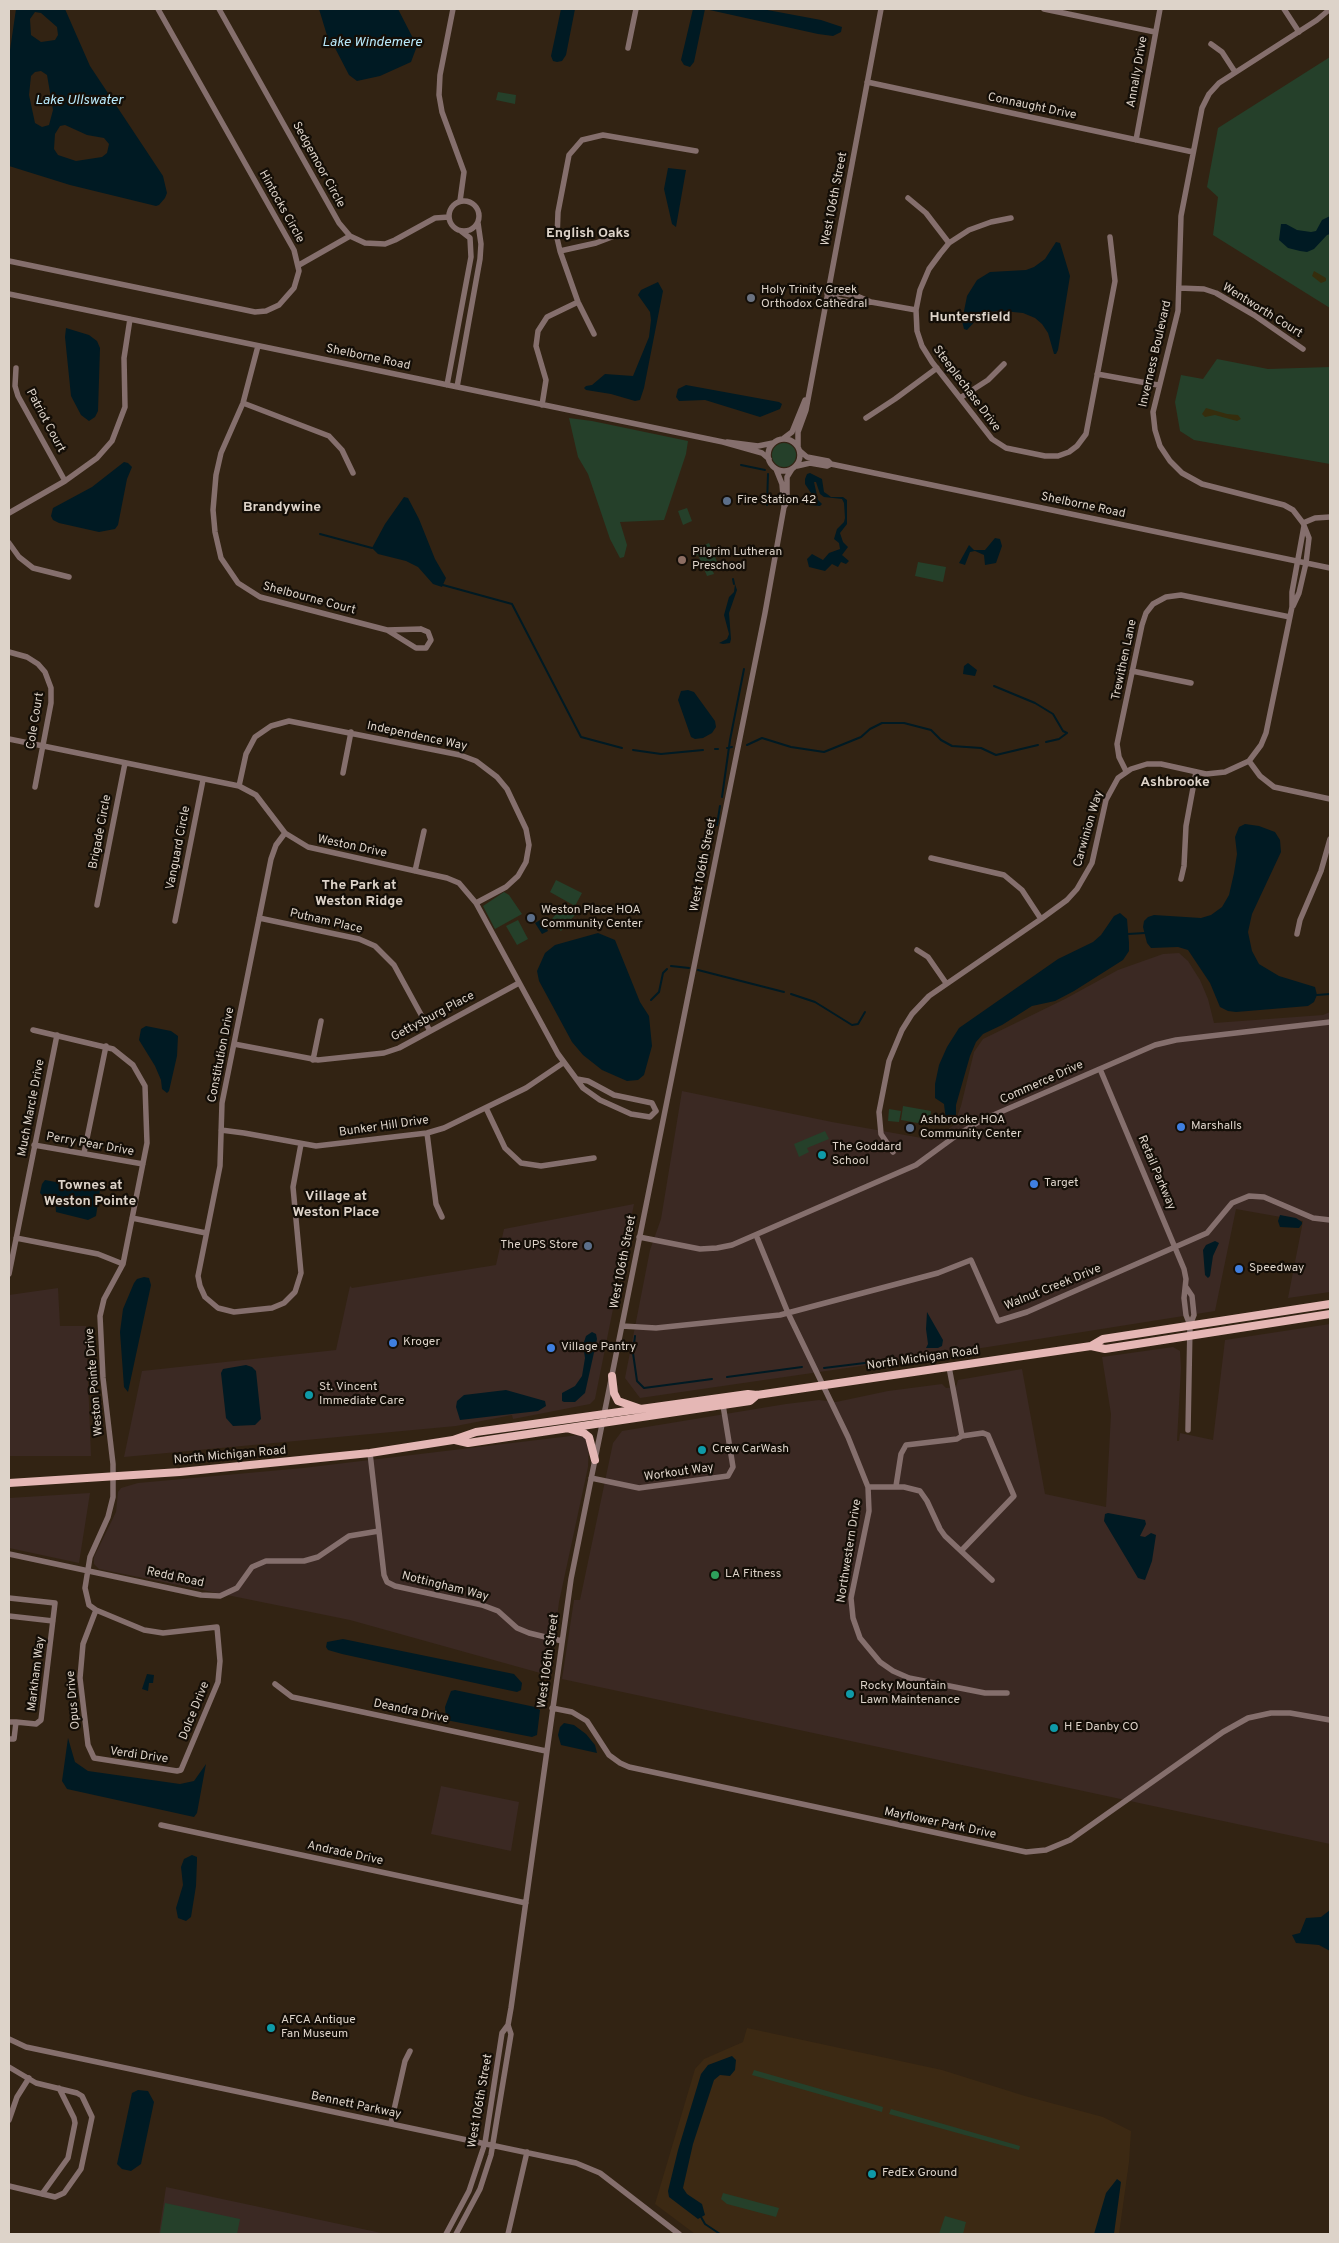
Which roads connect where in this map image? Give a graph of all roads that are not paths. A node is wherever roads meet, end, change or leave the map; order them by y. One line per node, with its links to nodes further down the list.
1 (158, 9): 31 (street, Hintocks Circle)
2 (219, 9): 26 (street, Sedgemoor Circle)
3 (453, 9): 20 (street)
4 (636, 9): 13 (street)
5 (880, 9): 15 (street, West 106th Street)
6 (1044, 9): 10 (street)
7 (1160, 9): 10 (street, Annally Drive)
8 (1284, 9): 11 (street)
9 (1330, 9): 11 (street, Inverness Boulevard)
10 (1156, 32): 16 (street, Annally Drive)
11 (1298, 32): 14 (street, Inverness Boulevard)
12 (1211, 44): 14 (street)
13 (628, 48)
14 (1235, 72): 18 (street, Inverness Boulevard)
15 (867, 82): 16 (street, Connaught Drive); 34 (street, West 106th Street)
16 (1136, 140): 18 (street, Connaught Drive)
17 (696, 151): 29 (street)
18 (1193, 152): 32 (street, Inverness Boulevard)
19 (908, 198): 28 (street)
20 (460, 201): 21 (street); 23 (street)
21 (449, 216): 24 (street); 26 (street)
22 (1011, 218): 28 (street, Steeplechase Drive)
23 (478, 224): 24 (street); 47 (street)
24 (460, 231): 45 (street)
25 (625, 232): 29 (street)
26 (350, 236): 31 (street)
27 (1110, 237): 44 (street, Steeplechase Drive)
28 (949, 243): 36 (street, Steeplechase Drive)
29 (560, 251): 35 (street)
30 (9, 261): 31 (street)
31 (298, 265)
32 (1179, 288): 40 (street, Wentworth Court); 46 (street, Inverness Boulevard)
33 (9, 294): 37 (street, Shelborne Road)
34 (827, 294): 36 (street); 48 (street, West 106th Street)
35 (578, 302): 38 (street); 51 (street)
36 (916, 310): 43 (street, Steeplechase Drive)
37 (130, 319): 39 (street, Shelborne Road); 62 (street)
38 (594, 334)
39 (258, 346): 45 (street, Shelborne Road); 50 (street, Shelbourne Court)
40 (1303, 349)
41 (1004, 364): 49 (street)
42 (16, 368): 62 (street, Patriot Court)
43 (937, 368): 49 (street, Steeplechase Drive); 52 (street)
44 (1097, 374): 46 (street); 49 (street, Steeplechase Drive)
45 (447, 385): 47 (street, Shelborne Road)
46 (1158, 385): 66 (street, Inverness Boulevard)
47 (457, 387): 51 (street, Shelborne Road)
48 (808, 394): 53 (street, West 106th Street); 56 (street, West 106th Street)
49 (960, 398)
50 (243, 403): 61 (street); 74 (street, Shelbourne Court)
51 (542, 405): 54 (street, Shelborne Road)
52 (866, 418)
53 (784, 438): 55 (street); 56 (street)
54 (723, 442): 55 (street, Shelborne Road); 57 (street, Shelborne Road)
55 (774, 442): 57 (street)
56 (799, 448): 58 (street, Shelborne Road); 59 (street)
57 (769, 459): 60 (street)
58 (831, 464): 59 (street, Shelborne Road); 68 (street, Shelborne Road)
59 (793, 468): 60 (street); 63 (street, West 106th Street)
60 (776, 469): 63 (street, West 106th Street)
61 (353, 473)
62 (65, 482): 64 (street)
63 (784, 507): 118 (street, West 106th Street)
64 (9, 513)
65 (1330, 517): 66 (street)
66 (1304, 525): 68 (street); 69 (street)
67 (9, 544): 71 (street)
68 (1298, 561): 69 (street, Shelborne Road); 72 (street)
69 (1306, 563): 70 (street, Shelborne Road); 72 (street)
70 (1330, 568)
71 (69, 577)
72 (1292, 607): 73 (street)
73 (1290, 617): 76 (street, Trewithen Lane); 81 (street)
74 (387, 630): 74 (street, Shelbourne Court)
75 (9, 652): 80 (street, Cole Court)
76 (1132, 671): 77 (street); 83 (street, Trewithen Lane)
77 (1191, 683)
78 (351, 732): 84 (street); 88 (street, Independence Way); 96 (street, Independence Way)
79 (9, 740): 80 (street, Weston Drive)
80 (42, 746): 82 (street, Weston Drive); 87 (street, Cole Court)
81 (1248, 761): 85 (street); 89 (street)
82 (125, 763): 86 (street, Weston Drive); 97 (street, Brigade Circle)
83 (1126, 771): 85 (street); 99 (street, Carwinion Way)
84 (344, 772)
85 (1196, 772): 95 (street)
86 (203, 780): 88 (street, Weston Drive); 100 (street, Vanguard Circle)
87 (35, 786)
88 (239, 786): 91 (street, Weston Drive)
89 (1330, 800)
90 (424, 831): 94 (street)
91 (285, 833): 94 (street, Weston Drive); 98 (street, Constitution Drive)
92 (1330, 839): 101 (street)
93 (931, 858): 99 (street)
94 (416, 871): 96 (street, Weston Drive)
95 (1181, 879)
96 (476, 903): 103 (street, Weston Drive)
97 (97, 905)
98 (259, 918): 108 (street, Putnam Place); 110 (street, Constitution Drive)
99 (1041, 919): 104 (street, Carwinion Way)
100 (175, 921)
101 (1297, 934)
102 (917, 950): 104 (street)
103 (519, 983): 108 (street, Gettysburg Place); 113 (street, Weston Drive)
104 (946, 983): 124 (street, Carwinion Way)
105 (322, 1020): 112 (street)
106 (1330, 1022): 114 (street, Commerce Drive)
107 (33, 1030): 109 (street, Weston Pointe Drive)
108 (430, 1031): 112 (street, Gettysburg Place)
109 (57, 1035): 111 (street, Weston Pointe Drive); 122 (street, Much Marcle Drive)
110 (234, 1044): 112 (street, Gettysburg Place); 119 (street, Constitution Drive)
111 (106, 1046): 123 (street); 126 (street, Weston Pointe Drive)
112 (313, 1060)
113 (563, 1063): 115 (street, Weston Drive); 116 (street, Bunker Hill Drive)
114 (1100, 1068): 131 (street, Commerce Drive); 134 (street, Retail Parkway)
115 (577, 1079): 117 (street, Weston Drive); 117 (street, Weston Drive)
116 (486, 1108): 120 (street, Bunker Hill Drive); 125 (street)
117 (656, 1111): 118 (street, Weston Drive)
118 (665, 1113): 132 (street, West 106th Street)
119 (222, 1130): 121 (street, Bunker Hill Drive); 130 (street, Constitution Drive)
120 (426, 1133): 121 (street, Bunker Hill Drive); 127 (street)
121 (301, 1144): 130 (street, Constitution Drive)
122 (34, 1145): 123 (street, Perry Pear Drive); 133 (street, Much Marcle Drive)
123 (84, 1152): 126 (street, Perry Pear Drive)
124 (893, 1152)
125 (594, 1158)
126 (143, 1164): 128 (street, Weston Pointe Drive)
127 (442, 1217)
128 (132, 1218): 130 (street); 135 (street, Weston Pointe Drive)
129 (1330, 1220): 134 (street, Walnut Creek Drive)
130 (206, 1233)
131 (756, 1235): 132 (street, Commerce Drive); 138 (street, Northwestern Drive)
132 (639, 1237): 140 (street, West 106th Street)
133 (16, 1238): 135 (street); 136 (street, Much Marcle Drive)
134 (1176, 1247): 138 (street, Walnut Creek Drive); 141 (street, Retail Parkway)
135 (123, 1264): 158 (street, Weston Pointe Drive)
136 (9, 1274)
137 (1330, 1304): 141 (main road, North Michigan Road)
138 (788, 1314): 140 (street, Walnut Creek Drive); 146 (street, Northwestern Drive)
139 (1330, 1314): 142 (main road, North Michigan Road)
140 (622, 1326): 145 (street, West 106th Street)
141 (1190, 1326): 142 (street, Retail Parkway); 143 (main road, North Michigan Road)
142 (1190, 1336): 143 (main road, North Michigan Road); 153 (street, Retail Parkway)
143 (1091, 1346): 144 (main road, North Michigan Road)
144 (949, 1367): 146 (main road, North Michigan Road); 154 (street)
145 (612, 1376): 149 (main road); 150 (street, West 106th Street)
146 (824, 1385): 147 (main road, North Michigan Road); 161 (street, Northwestern Drive)
147 (757, 1395): 148 (main road, North Michigan Road); 149 (main road, North Michigan Road)
148 (723, 1405): 151 (main road, North Michigan Road); 159 (street, Workout Way)
149 (641, 1409): 150 (main road, North Michigan Road)
150 (604, 1414): 151 (street, West 106th Street); 155 (main road, North Michigan Road)
151 (603, 1423): 152 (main road, North Michigan Road); 157 (street, West 106th Street)
152 (566, 1428): 155 (main road, North Michigan Road); 157 (main road)
153 (1188, 1430)
154 (962, 1436): 162 (street); 164 (street)
155 (453, 1440): 156 (main road, North Michigan Road)
156 (370, 1452): 158 (main road, North Michigan Road); 163 (street, Nottingham Way)
157 (595, 1460): 159 (street, West 106th Street)
158 (114, 1476): 160 (main road, North Michigan Road); 166 (street, Weston Pointe Drive)
159 (591, 1478): 172 (street, West 106th Street)
160 (9, 1483)
161 (868, 1486): 162 (street); 174 (street, Northwestern Drive)
162 (896, 1486): 164 (street)
163 (379, 1531): 166 (street, Redd Road); 172 (street, Nottingham Way)
164 (961, 1551): 167 (street)
165 (9, 1554): 166 (street, Redd Road)
166 (87, 1571): 169 (street, Weston Pointe Drive)
167 (992, 1580)
168 (9, 1598): 171 (street, Markham Way)
169 (96, 1610): 181 (street, Opus Drive); 182 (street, Dolce Drive)
170 (9, 1616): 171 (street)
171 (53, 1621): 178 (street, Markham Way)
172 (562, 1641): 175 (street, West 106th Street)
173 (276, 1684): 180 (street, Deandra Drive)
174 (1007, 1693)
175 (552, 1708): 176 (street, Mayflower Park Drive); 180 (street, West 106th Street)
176 (1330, 1720)
177 (9, 1722): 178 (street)
178 (16, 1722): 179 (street)
179 (9, 1739)
180 (546, 1751): 184 (street, West 106th Street)
181 (94, 1758): 182 (street, Verdi Drive)
182 (181, 1770)
183 (161, 1825): 184 (street, Andrade Drive)
184 (526, 1903): 185 (street, West 106th Street)
185 (508, 2026): 193 (street, West 106th Street); 194 (street, West 106th Street)
186 (9, 2039): 192 (street, Bennett Parkway)
187 (410, 2051): 192 (street)
188 (9, 2067): 189 (street)
189 (28, 2078): 190 (street); 191 (street)
190 (59, 2088): 197 (street); 197 (street)
191 (9, 2120)
192 (391, 2123): 193 (street, Bennett Parkway)
193 (485, 2143): 194 (street, Bennett Parkway); 198 (street, West 106th Street)
194 (494, 2145): 195 (street, Bennett Parkway); 199 (street, West 106th Street)
195 (527, 2152): 200 (street); 201 (street, Bennett Parkway)
196 (9, 2186): 197 (street)
197 (42, 2194)
198 (446, 2234)
199 (456, 2234)
200 (508, 2234)
201 (679, 2234)

